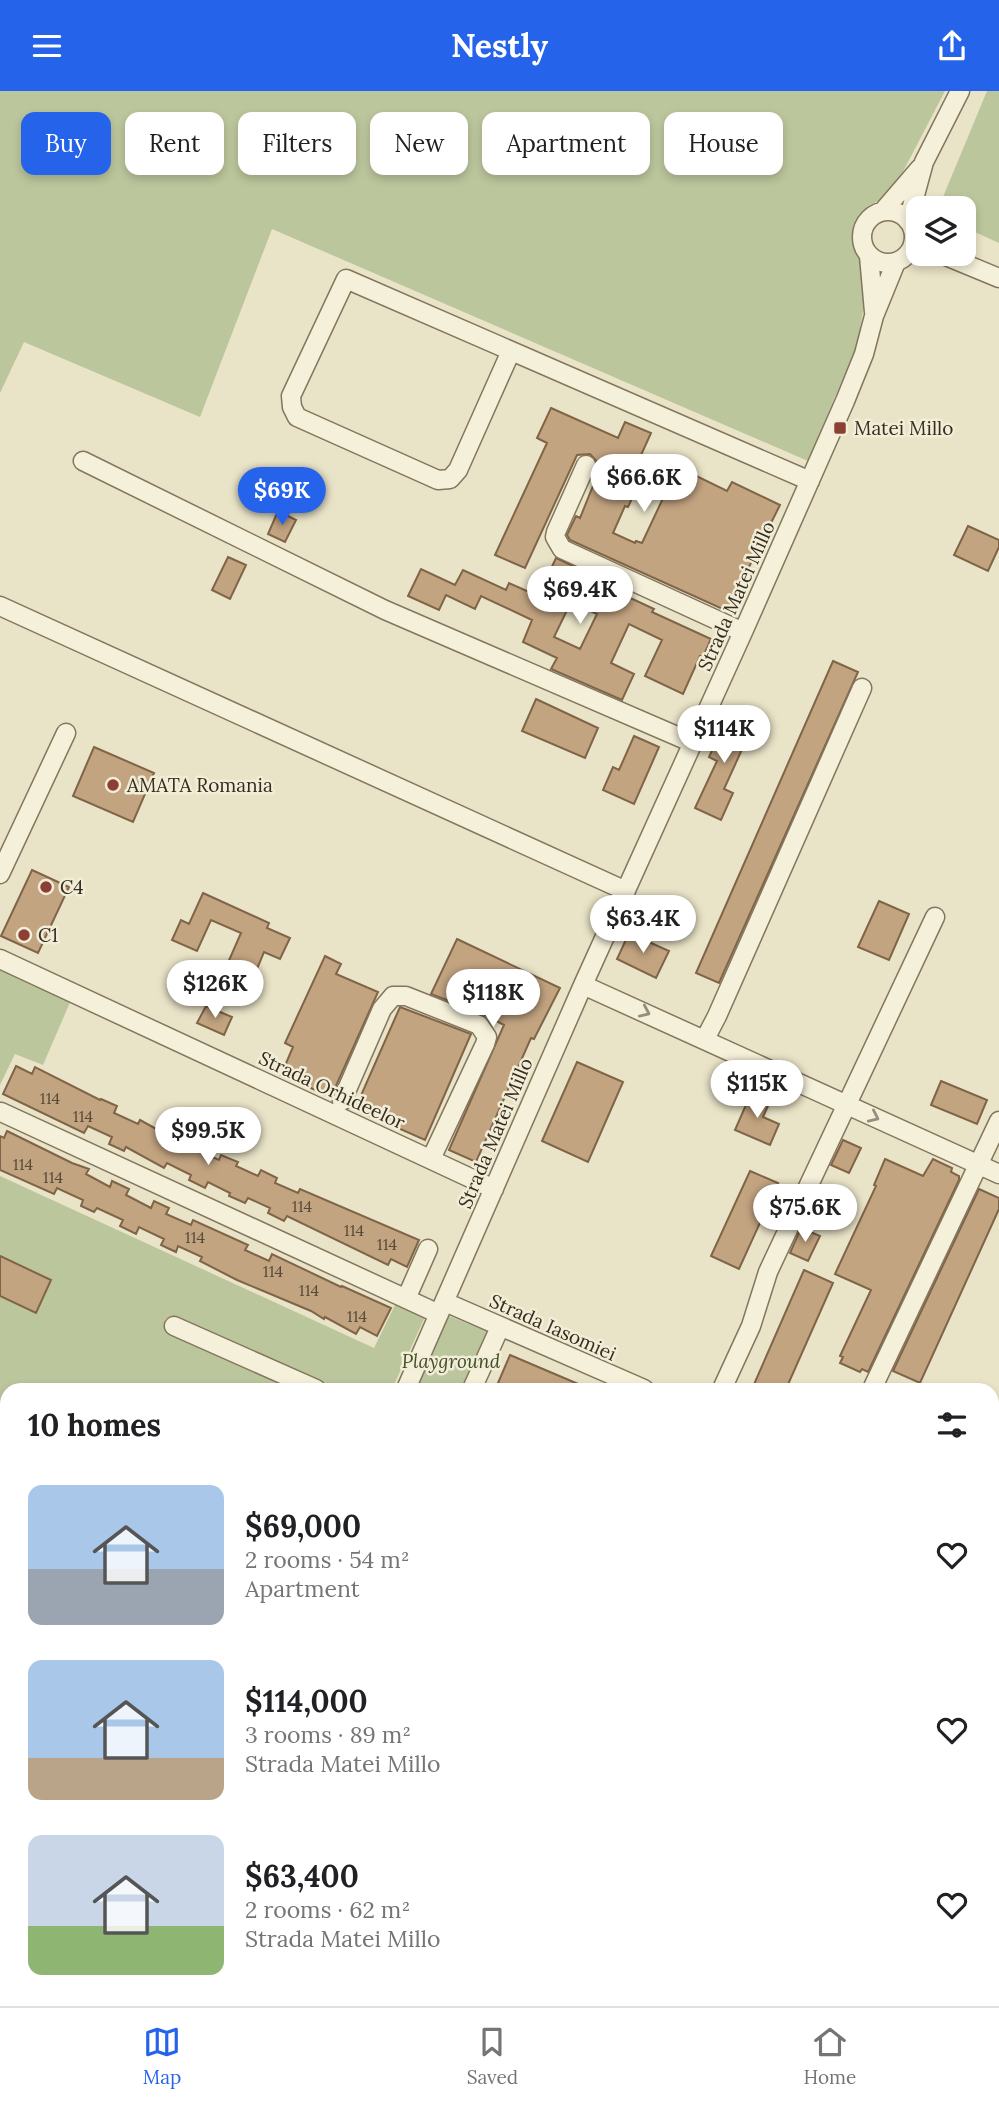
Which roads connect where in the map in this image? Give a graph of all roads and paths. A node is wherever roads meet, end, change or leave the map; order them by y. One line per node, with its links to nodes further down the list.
1 (960, 91): 2 (street, Strada Matei Millo)
2 (924, 162): 3 (street, Strada Matei Millo); 4 (street, Strada Matei Millo)
3 (919, 196)
4 (883, 211): 5 (street); 7 (street, Strada Matei Millo)
5 (906, 223)
6 (906, 254): 8 (street, Strada Matei Millo)
7 (869, 256): 8 (street); 12 (street, Strada Matei Millo)
8 (902, 258): 9 (street); 12 (street, Strada Matei Millo)
9 (906, 258)
10 (970, 266): 11 (street)
11 (999, 278)
12 (874, 316): 16 (street, Strada Matei Millo)
13 (511, 351): 13 (street); 16 (street)
14 (83, 461): 21 (street)
15 (586, 465): 18 (street)
16 (810, 481): 18 (street, Strada Matei Millo)
17 (0, 606): 23 (street)
18 (743, 632): 21 (street, Strada Matei Millo)
19 (862, 688): 27 (street)
20 (66, 733): 22 (street)
21 (693, 743): 23 (street, Strada Matei Millo)
22 (0, 874)
23 (626, 891): 26 (street, Strada Matei Millo)
24 (935, 917): 29 (street)
25 (0, 958): 32 (street, Strada Orhideelor)
26 (583, 985): 27 (street, one-way to 27); 35 (street, Strada Matei Millo)
27 (705, 1039): 29 (street)
28 (342, 1101): 32 (street)
29 (848, 1104): 33 (street, one-way to 33); 45 (street)
30 (1, 1112): 37 (street, Strada Iasomiei)
31 (999, 1121): 33 (street)
32 (431, 1159): 35 (street, Strada Orhideelor)
33 (978, 1164): 34 (street); 46 (street)
34 (999, 1174)
35 (494, 1189): 38 (street, Strada Matei Millo)
36 (428, 1249): 37 (street)
37 (406, 1299): 38 (street, Strada Iasomiei)
38 (442, 1308): 40 (street, Strada Iasomiei); 42 (street, Strada Matei Millo)
39 (174, 1326): 41 (street)
40 (500, 1327): 43 (street); 44 (street, Strada Iasomiei)
41 (302, 1383)
42 (409, 1383)
43 (475, 1383)
44 (623, 1383)
45 (725, 1383)
46 (875, 1383)

